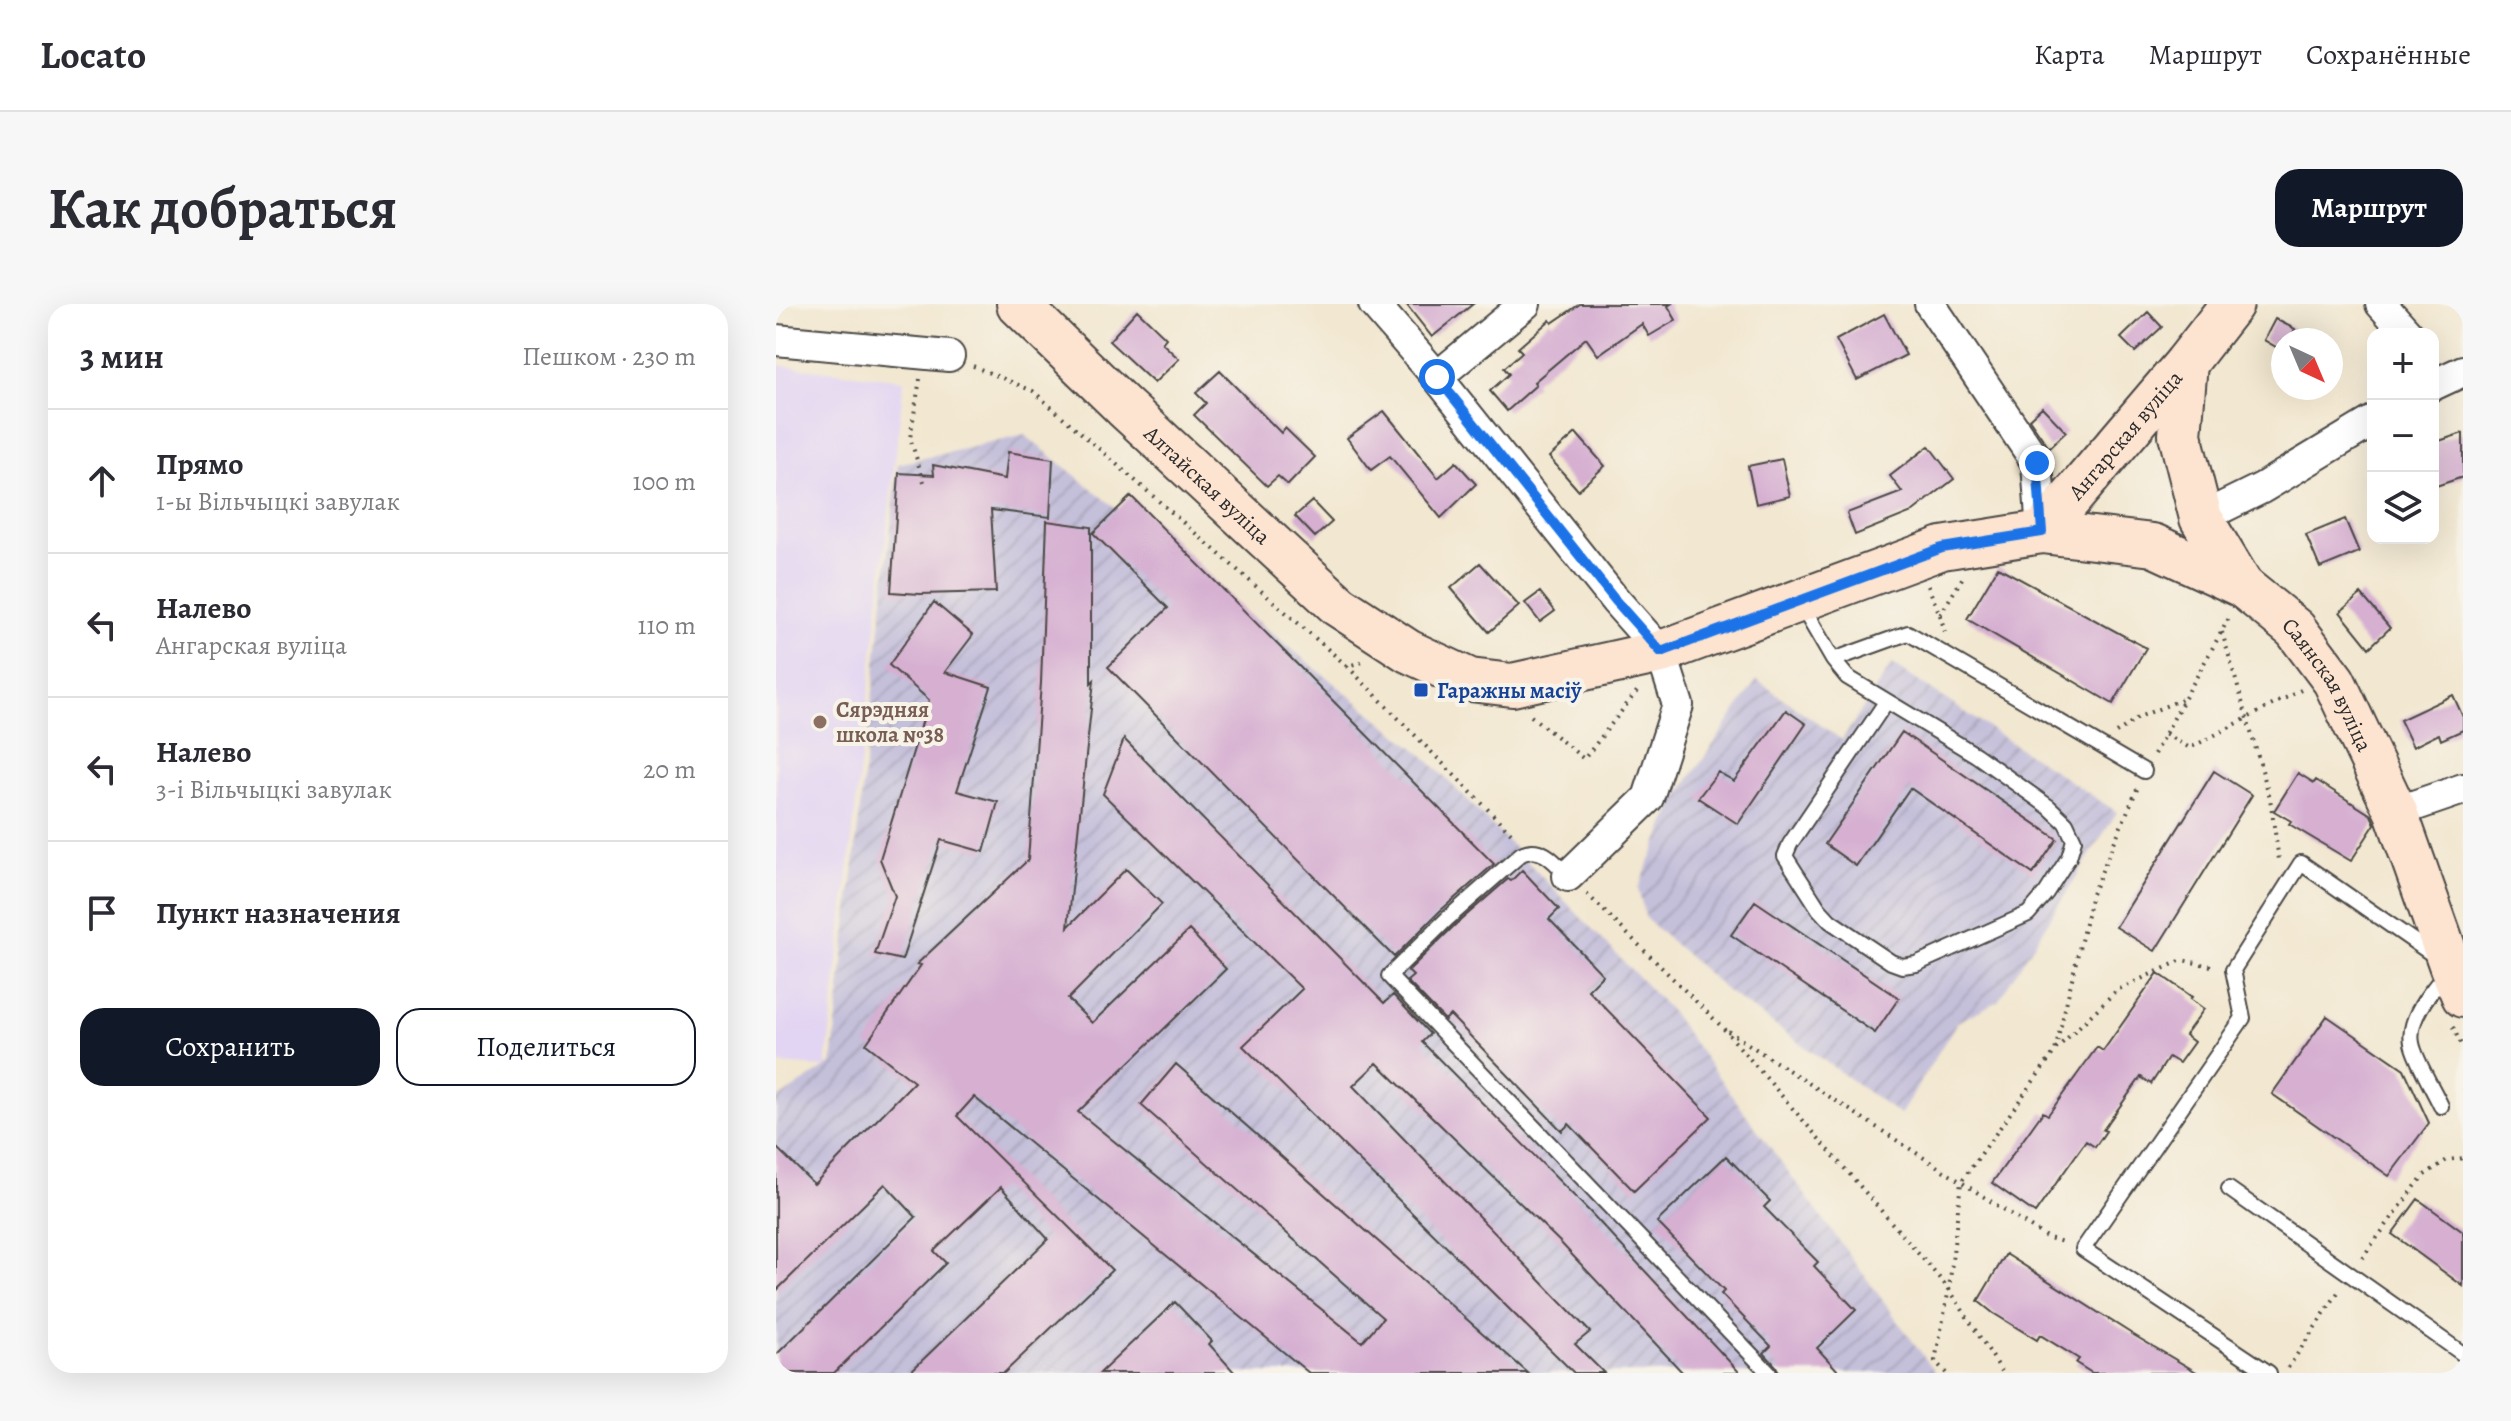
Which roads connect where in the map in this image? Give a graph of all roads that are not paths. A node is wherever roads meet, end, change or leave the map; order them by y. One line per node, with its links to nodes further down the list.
1 (1018, 304): 17 (main road, Алтайская вуліца)
2 (1374, 304): 11 (street)
3 (1525, 304): 11 (street)
4 (1930, 304): 14 (street)
5 (2232, 304): 10 (main road, Ангарская вуліца)
6 (2381, 304): 7 (street)
7 (2403, 328)
8 (776, 340): 9 (street)
9 (936, 354)
10 (2186, 363): 13 (main road); 14 (main road, Ангарская вуліца)
11 (1437, 377): 17 (street)
12 (2367, 425): 13 (street)
13 (2201, 518): 15 (main road)
14 (2042, 532): 15 (main road, Саянская вуліца); 16 (main road)
15 (2242, 586): 22 (main road, Саянская вуліца)
16 (1799, 601): 17 (main road); 18 (lane)
17 (1661, 652): 23 (street)
18 (1833, 660): 19 (lane); 20 (lane)
19 (1886, 702): 19 (lane)
20 (2144, 771)
21 (2463, 789): 22 (street)
22 (2396, 812): 24 (main road, Саянская вуліца)
23 (1568, 876): 28 (lane)
24 (2450, 983): 25 (lane); 29 (lane)
25 (2441, 1106)
26 (2229, 1189): 27 (lane)
27 (2463, 1354)
28 (1769, 1373)
29 (2269, 1373)

